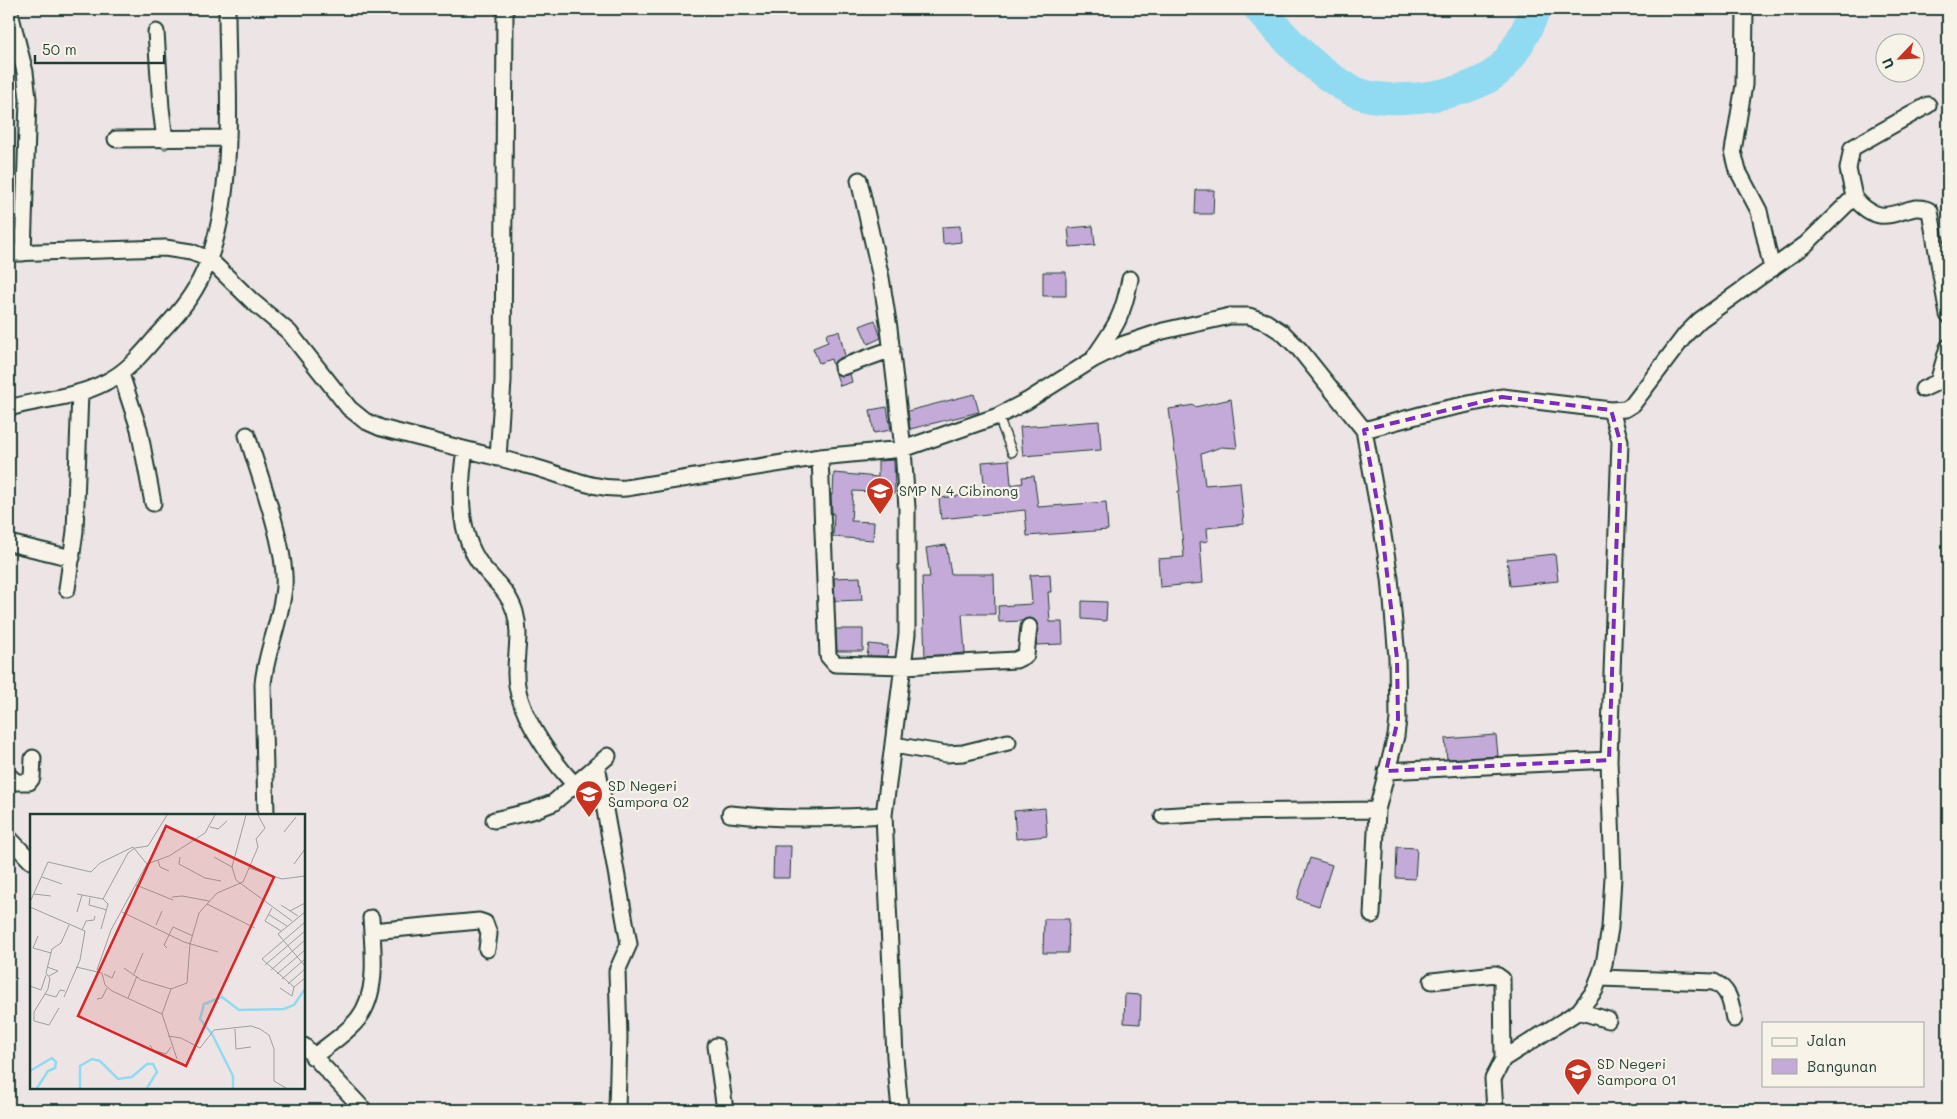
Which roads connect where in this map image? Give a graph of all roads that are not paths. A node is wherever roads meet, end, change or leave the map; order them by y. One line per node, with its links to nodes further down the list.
1 (9, 9): 12 (street)
2 (227, 9): 7 (street)
3 (505, 9): 33 (street)
4 (1746, 9): 14 (street)
5 (156, 32): 9 (street)
6 (1928, 104): 11 (street)
7 (228, 138): 9 (street); 13 (street)
8 (116, 139): 9 (street)
9 (165, 140)
10 (859, 180): 18 (street)
11 (1854, 197): 14 (street); 16 (street)
12 (16, 253): 13 (street)
13 (210, 259): 21 (street); 30 (street)
14 (1772, 269): 25 (street)
15 (1130, 279): 19 (street)
16 (1948, 315)
17 (1948, 347): 22 (street)
18 (892, 348): 20 (street); 29 (street)
19 (1094, 359): 26 (street); 27 (street)
20 (842, 367)
21 (121, 374): 23 (street); 34 (street)
22 (1923, 389)
23 (80, 392): 24 (street); 36 (street)
24 (9, 408)
25 (1611, 410): 27 (street); 43 (street)
26 (998, 416): 29 (street); 31 (lane)
27 (1364, 430): 44 (street)
28 (247, 435): 48 (street)
29 (903, 449): 32 (street); 39 (street)
30 (465, 450): 33 (street); 46 (street)
31 (1012, 452)
32 (820, 457): 33 (street); 39 (street)
33 (498, 458)
34 (153, 503)
35 (9, 543): 36 (street)
36 (72, 558): 37 (street)
37 (67, 589)
38 (1028, 628): 39 (street)
39 (904, 666): 41 (street)
40 (1008, 742): 41 (street)
41 (894, 745): 50 (street)
42 (33, 758): 45 (street)
43 (1609, 760): 44 (street); 57 (street)
44 (1386, 771): 47 (street)
45 (9, 776)
46 (574, 784): 52 (street); 66 (street)
47 (1377, 810): 51 (street); 55 (street)
48 (266, 814)
49 (730, 814): 50 (street)
50 (884, 815): 68 (street)
51 (1163, 816)
52 (494, 820)
53 (9, 838): 54 (street)
54 (30, 860)
55 (1372, 915)
56 (488, 949): 63 (street)
57 (1600, 978): 59 (street); 60 (street)
58 (1432, 981): 64 (street)
59 (1579, 1011): 61 (street); 64 (street)
60 (1734, 1019)
61 (1608, 1020)
62 (716, 1046): 67 (street)
63 (308, 1051): 65 (street)
64 (1503, 1059): 69 (street)
65 (364, 1110)
66 (617, 1110)
67 (725, 1110)
68 (900, 1110)
69 (1495, 1110)

